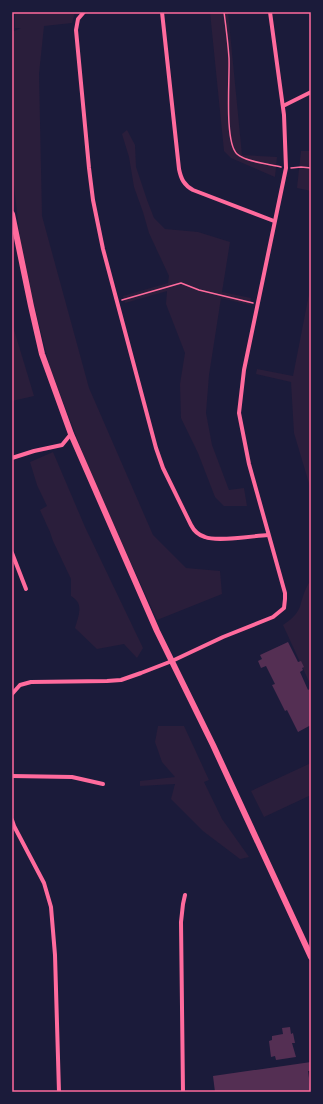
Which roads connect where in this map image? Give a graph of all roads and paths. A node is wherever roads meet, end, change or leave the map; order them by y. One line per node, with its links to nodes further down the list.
1 (84, 12): 11 (street)
2 (162, 12): 10 (street)
3 (224, 12): 7 (path)
4 (270, 12): 6 (street)
5 (311, 92): 6 (street)
6 (282, 106): 7 (street)
7 (286, 168): 8 (path); 10 (street)
8 (311, 168)
9 (12, 214): 13 (main road)
10 (274, 221): 12 (street)
11 (118, 301): 12 (path); 15 (street)
12 (256, 304): 15 (street)
13 (71, 434): 14 (street); 18 (main road)
14 (12, 458)
15 (268, 535): 18 (street)
16 (12, 553): 17 (street)
17 (26, 589)
18 (172, 661): 19 (street); 24 (main road)
19 (12, 694)
20 (12, 776): 21 (street)
21 (103, 784)
22 (12, 820): 25 (street)
23 (185, 895): 26 (street)
24 (311, 957)
25 (59, 1092)
26 (183, 1092)

